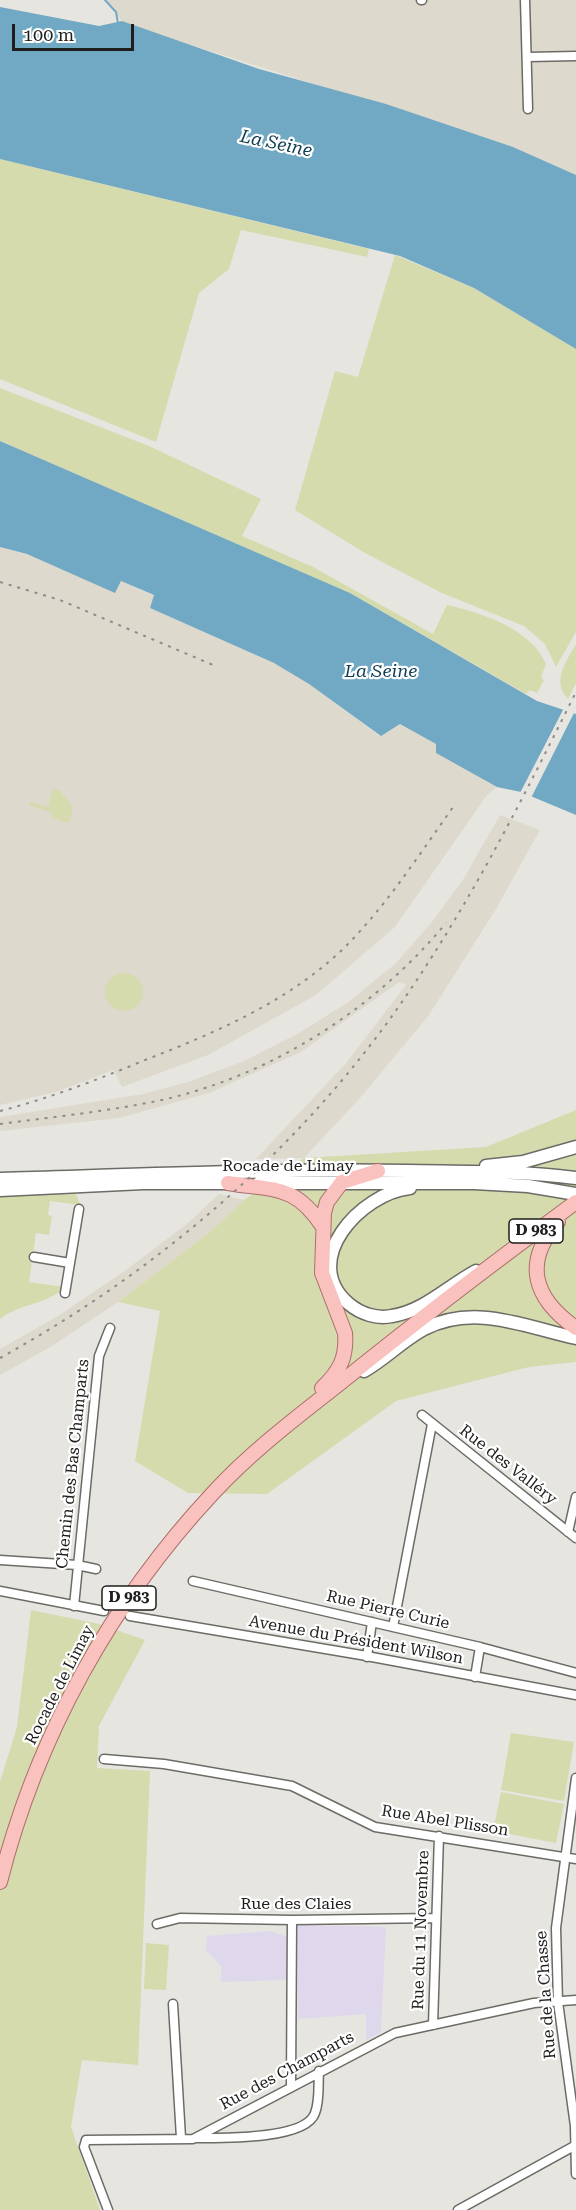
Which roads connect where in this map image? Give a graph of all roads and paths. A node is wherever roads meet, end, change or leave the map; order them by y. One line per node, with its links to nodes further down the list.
1 (525, 0): 3 (street)
2 (576, 56): 3 (street)
3 (528, 57): 4 (street)
4 (528, 110)
5 (576, 1147): 7 (main road)
6 (378, 1171): 7 (main road, Rocade de Limay); 9 (main road, Rocade de Limay); 10 (main road)
7 (408, 1171): 8 (main road, Rocade de Limay)
8 (576, 1178)
9 (0, 1179)
10 (342, 1182): 11 (main road, Rocade de Limay); 12 (main road, Rocade de Limay); 17 (main road)
11 (228, 1183): 13 (main road, Rocade de Limay); 17 (main road)
12 (474, 1183): 14 (main road, Rocade de Limay); 19 (main road)
13 (0, 1190)
14 (576, 1194)
15 (576, 1202): 19 (main road, D 983); 23 (main road)
16 (79, 1209): 20 (street)
17 (323, 1227): 27 (main road)
18 (34, 1257): 20 (street)
19 (497, 1260): 25 (main road, D 983)
20 (70, 1263): 21 (street)
21 (65, 1293)
22 (110, 1328): 33 (street, Chemin des Bas Champarts)
23 (576, 1328)
24 (576, 1338): 25 (main road)
25 (336, 1386): 27 (main road, D 983)
26 (422, 1415): 28 (street, Rue des Valléry)
27 (289, 1422): 52 (main road, Rocade de Limay / D 983)
28 (432, 1425): 30 (street, Rue des Valléry); 41 (street)
29 (576, 1497): 30 (street)
30 (568, 1532): 31 (street, Rue des Valléry)
31 (576, 1538)
32 (0, 1560): 33 (street)
33 (77, 1565): 34 (street); 37 (street, Chemin des Bas Champarts)
34 (96, 1569)
35 (193, 1581): 40 (street, Rue Pierre Curie)
36 (0, 1591): 37 (street)
37 (74, 1606): 38 (street)
38 (104, 1611)
39 (130, 1616): 43 (street, Avenue du Président Wilson)
40 (372, 1622): 41 (street, Rue Pierre Curie); 43 (street)
41 (393, 1627): 42 (street, Rue Pierre Curie)
42 (480, 1647): 44 (street, Rue Pierre Curie); 45 (street)
43 (367, 1657): 45 (street, Avenue du Président Wilson)
44 (576, 1673)
45 (475, 1677): 46 (street, Avenue du Président Wilson)
46 (576, 1695)
47 (104, 1759): 49 (street, Rue Abel Plisson)
48 (576, 1778): 50 (street, Rue de la Chasse)
49 (439, 1836): 50 (street, Rue Abel Plisson); 53 (street, Rue du 11 Novembre)
50 (565, 1856): 51 (street, Rue Abel Plisson); 57 (street, Rue de la Chasse)
51 (576, 1859)
52 (0, 1882)
53 (436, 1918): 54 (street, Rue des Claies); 59 (street, Rue du 11 Novembre)
54 (292, 1920): 55 (street, Rue des Claies); 61 (street)
55 (157, 1924)
56 (576, 2000): 57 (street, Rue des Champarts)
57 (558, 2002): 59 (street, Rue des Champarts); 64 (street, Rue de la Chasse)
58 (173, 2004): 62 (street)
59 (433, 2025): 60 (street, Rue des Champarts)
60 (319, 2071): 61 (street, Rue des Champarts); 63 (street)
61 (291, 2085): 63 (street, Rue des Champarts)
62 (181, 2138): 63 (street); 66 (street)
63 (193, 2139)
64 (575, 2146): 65 (street, Rue de la Chasse); 67 (street)
65 (576, 2174)
66 (108, 2210)
67 (458, 2210)

